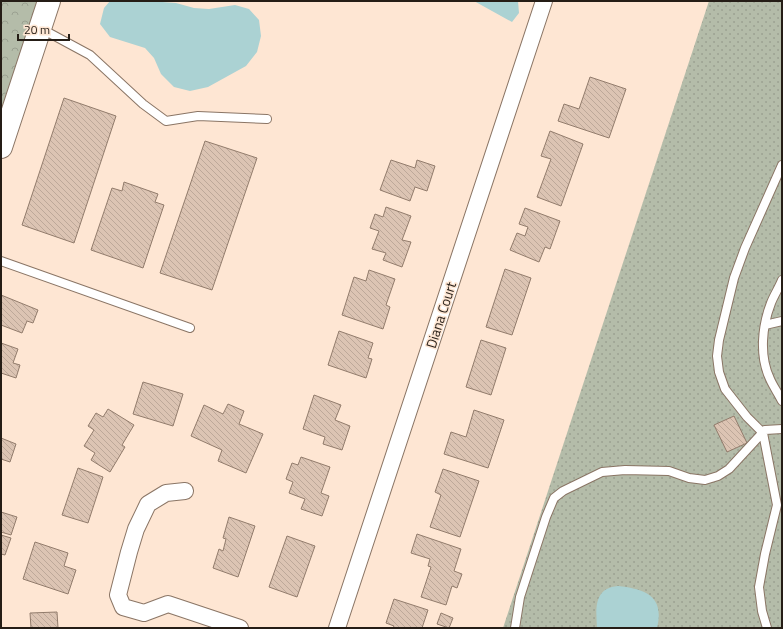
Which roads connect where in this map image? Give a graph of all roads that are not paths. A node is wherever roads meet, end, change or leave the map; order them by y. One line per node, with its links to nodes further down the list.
1 (49, 1): 3 (street)
2 (544, 1): 17 (street, Diana Court)
3 (40, 28): 4 (lane); 5 (street)
4 (267, 119)
5 (1, 147)
6 (782, 165): 14 (lane)
7 (1, 261): 11 (lane)
8 (782, 280): 10 (lane)
9 (782, 321): 10 (lane)
10 (764, 325): 12 (lane)
11 (190, 328)
12 (782, 401)
13 (782, 429): 14 (lane)
14 (763, 433): 18 (lane); 19 (lane)
15 (185, 491): 16 (street)
16 (240, 628)
17 (337, 628)
18 (515, 628)
19 (767, 628)

